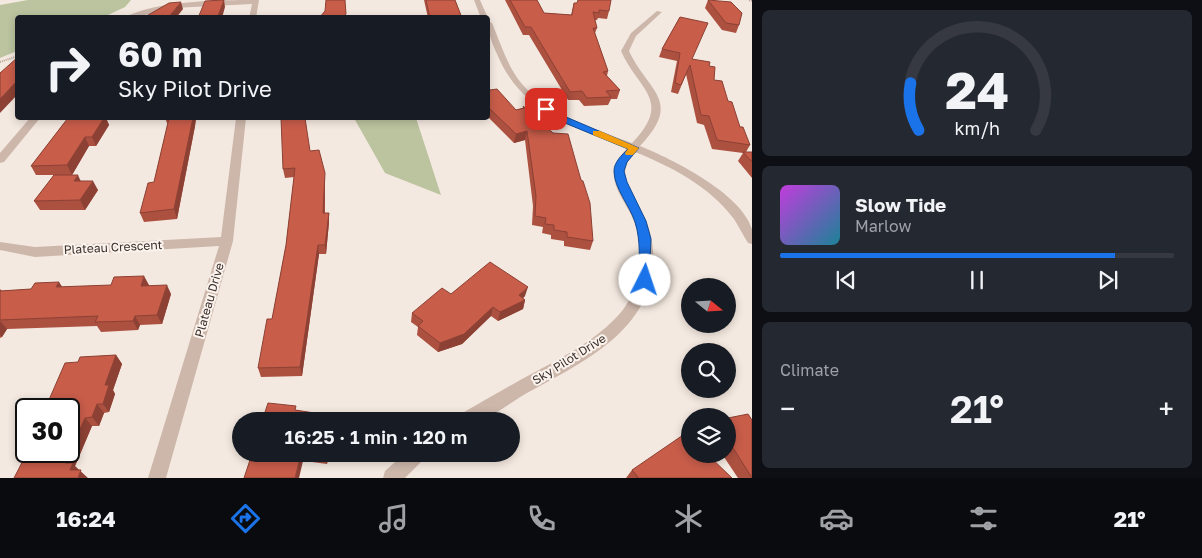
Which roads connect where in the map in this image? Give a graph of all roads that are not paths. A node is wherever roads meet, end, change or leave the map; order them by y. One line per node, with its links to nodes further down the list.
1 (477, 0): 6 (street)
2 (255, 1): 4 (street); 5 (street)
3 (659, 12): 10 (street, Sky Pilot Drive)
4 (134, 15)
5 (253, 15)
6 (484, 15)
7 (490, 27): 10 (street)
8 (33, 120): 11 (street)
9 (241, 120): 13 (street, Plateau Drive)
10 (634, 148): 12 (street); 15 (street, Sky Pilot Drive)
11 (0, 160)
12 (752, 240)
13 (226, 241): 14 (street, Plateau Crescent); 17 (street, Plateau Drive)
14 (0, 246)
15 (480, 412)
16 (409, 462): 18 (street)
17 (157, 478)
18 (392, 478)

